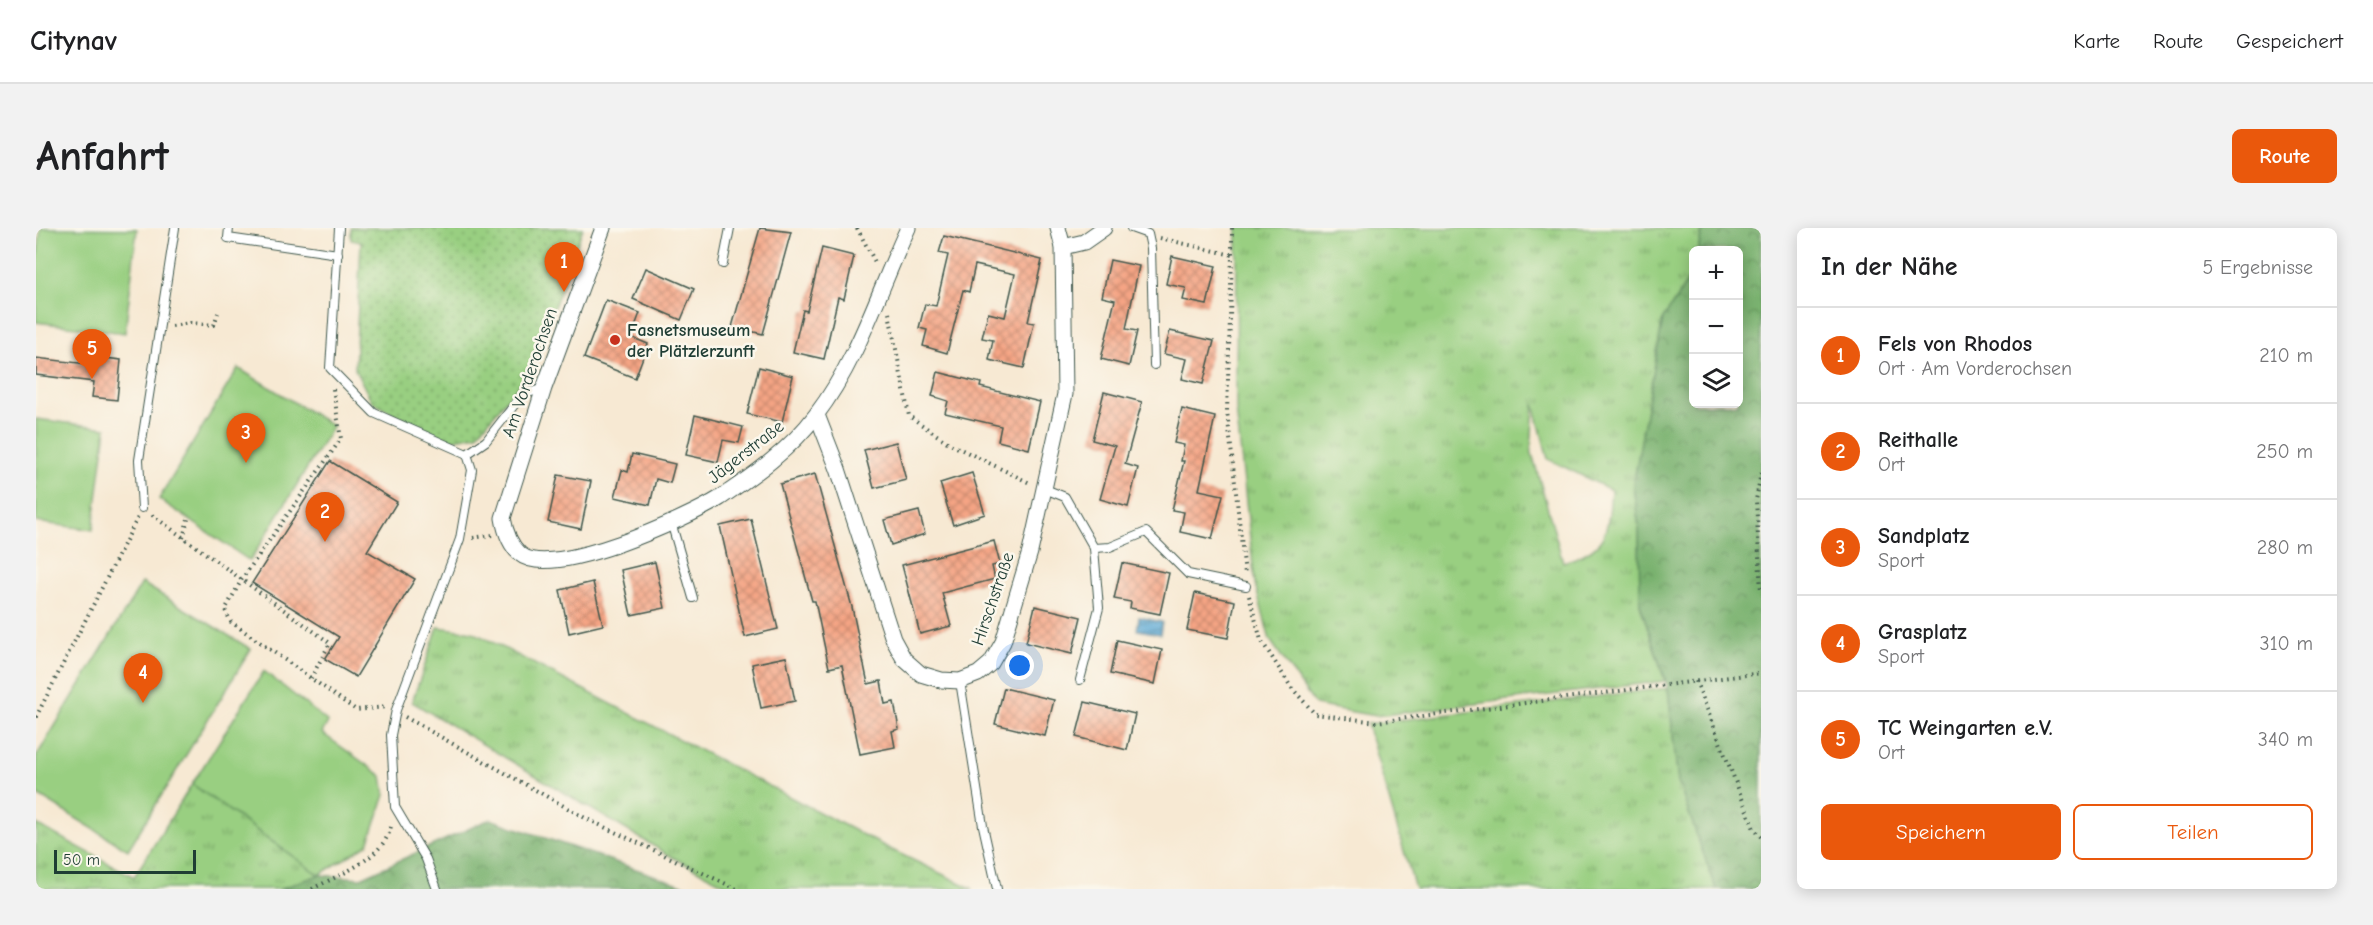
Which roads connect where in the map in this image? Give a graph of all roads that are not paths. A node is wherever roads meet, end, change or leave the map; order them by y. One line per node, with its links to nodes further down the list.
1 (175, 228): 18 (lane)
2 (229, 228): 11 (lane)
3 (339, 228): 11 (lane)
4 (603, 228): 14 (street, Am Vorderochsen)
5 (730, 228): 12 (lane)
6 (908, 228): 15 (street, Jägerstraße)
7 (1058, 228): 10 (street, Hirschstraße)
8 (1104, 228): 10 (street)
9 (1131, 228): 13 (lane)
10 (1063, 247): 17 (street, Hirschstraße)
11 (338, 254): 16 (lane)
12 (723, 264)
13 (1154, 365)
14 (544, 388): 16 (lane); 20 (street, Am Vorderochsen)
15 (817, 415): 19 (street, Jägerstraße); 25 (street)
16 (467, 454): 26 (lane)
17 (1045, 489): 21 (lane); 25 (street, Hirschstraße)
18 (142, 508)
19 (671, 522): 20 (street, Jägerstraße); 23 (lane)
20 (506, 533)
21 (1094, 548): 22 (lane); 24 (lane)
22 (1246, 586)
23 (693, 598)
24 (1080, 680)
25 (960, 681): 27 (lane)
26 (437, 889)
27 (997, 889)

